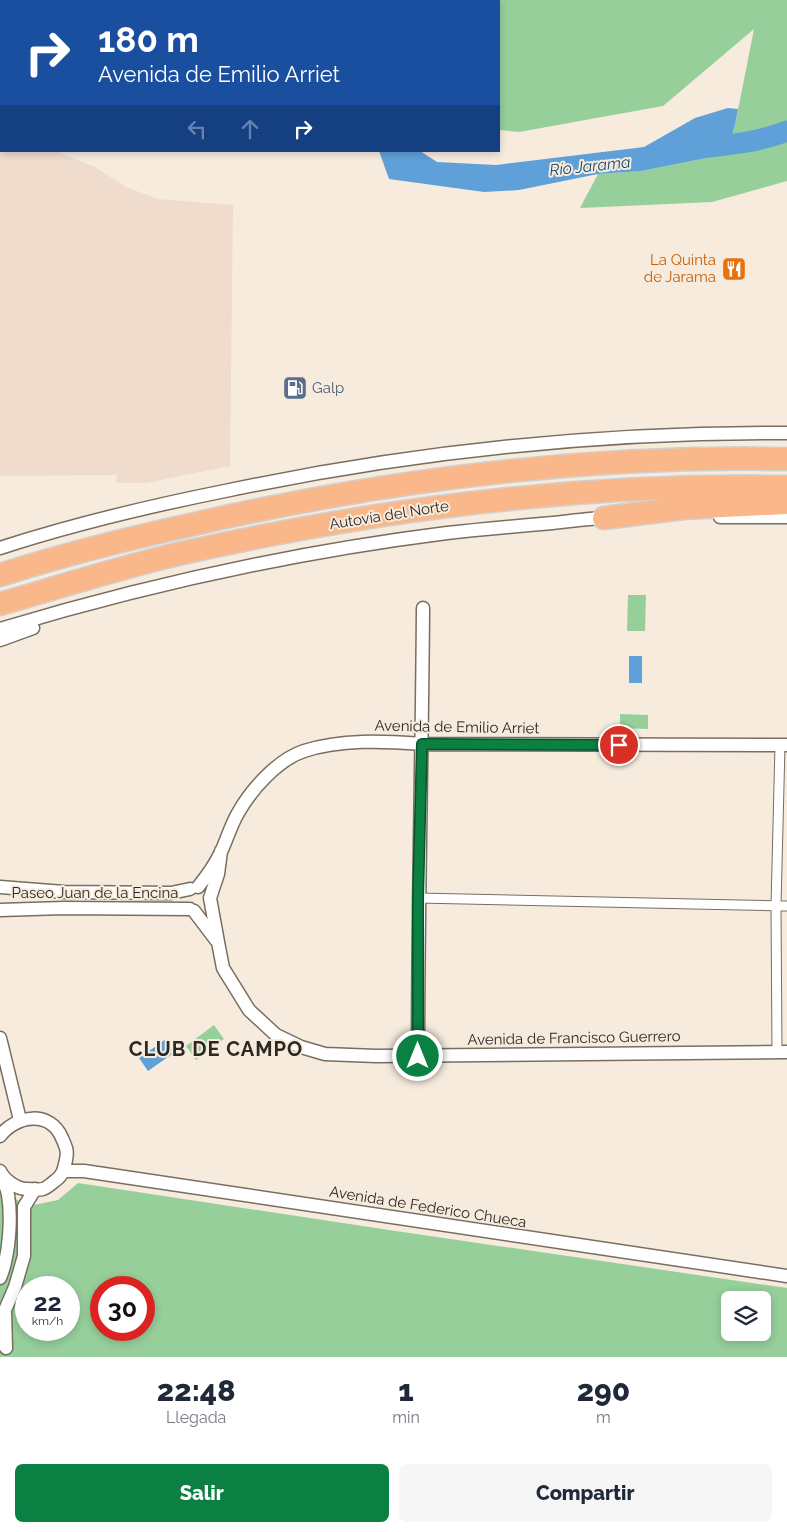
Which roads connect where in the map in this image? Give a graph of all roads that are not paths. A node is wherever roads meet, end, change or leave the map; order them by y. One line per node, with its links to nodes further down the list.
1 (787, 433): 7 (street)
2 (787, 459): 8 (highway, Autovía del Norte)
3 (787, 487): 10 (highway, Autovía del Norte)
4 (787, 504): 6 (highway)
5 (787, 517): 6 (street)
6 (604, 518): 9 (street)
7 (0, 548)
8 (0, 575)
9 (140, 591): 12 (street); 13 (street)
10 (0, 604)
11 (423, 608): 14 (street)
12 (0, 629)
13 (0, 640)
14 (422, 744): 15 (street, Avenida de Emilio Arriet); 16 (street, Avenida de Emilio Arriet); 21 (street)
15 (784, 745): 23 (street)
16 (221, 852): 18 (street, Avenida de Emilio Arriet); 20 (street)
17 (0, 887): 18 (street, Paseo Juan de la Encina)
18 (194, 888): 20 (street); 26 (street)
19 (0, 896): 22 (street)
20 (210, 898): 26 (street); 27 (street)
21 (418, 898): 23 (street); 30 (street)
22 (0, 901)
23 (776, 906): 24 (street); 29 (street)
24 (787, 906)
25 (0, 910): 26 (street, Paseo Juan de la Encina)
26 (192, 910): 27 (street, Avenida de Francisco Guerrero)
27 (218, 942): 30 (street, Avenida de Francisco Guerrero)
28 (0, 1038): 31 (street)
29 (782, 1052): 30 (street, Avenida de Francisco Guerrero)
30 (418, 1056)
31 (20, 1120): 32 (street); 33 (street)
32 (0, 1136)
33 (64, 1171): 35 (street); 36 (street, Avenida de Federico Chueca)
34 (1, 1174): 35 (street); 37 (street)
35 (35, 1189): 38 (street)
36 (787, 1276)
37 (0, 1278)
38 (3, 1305): 39 (street)
39 (5, 1347)

